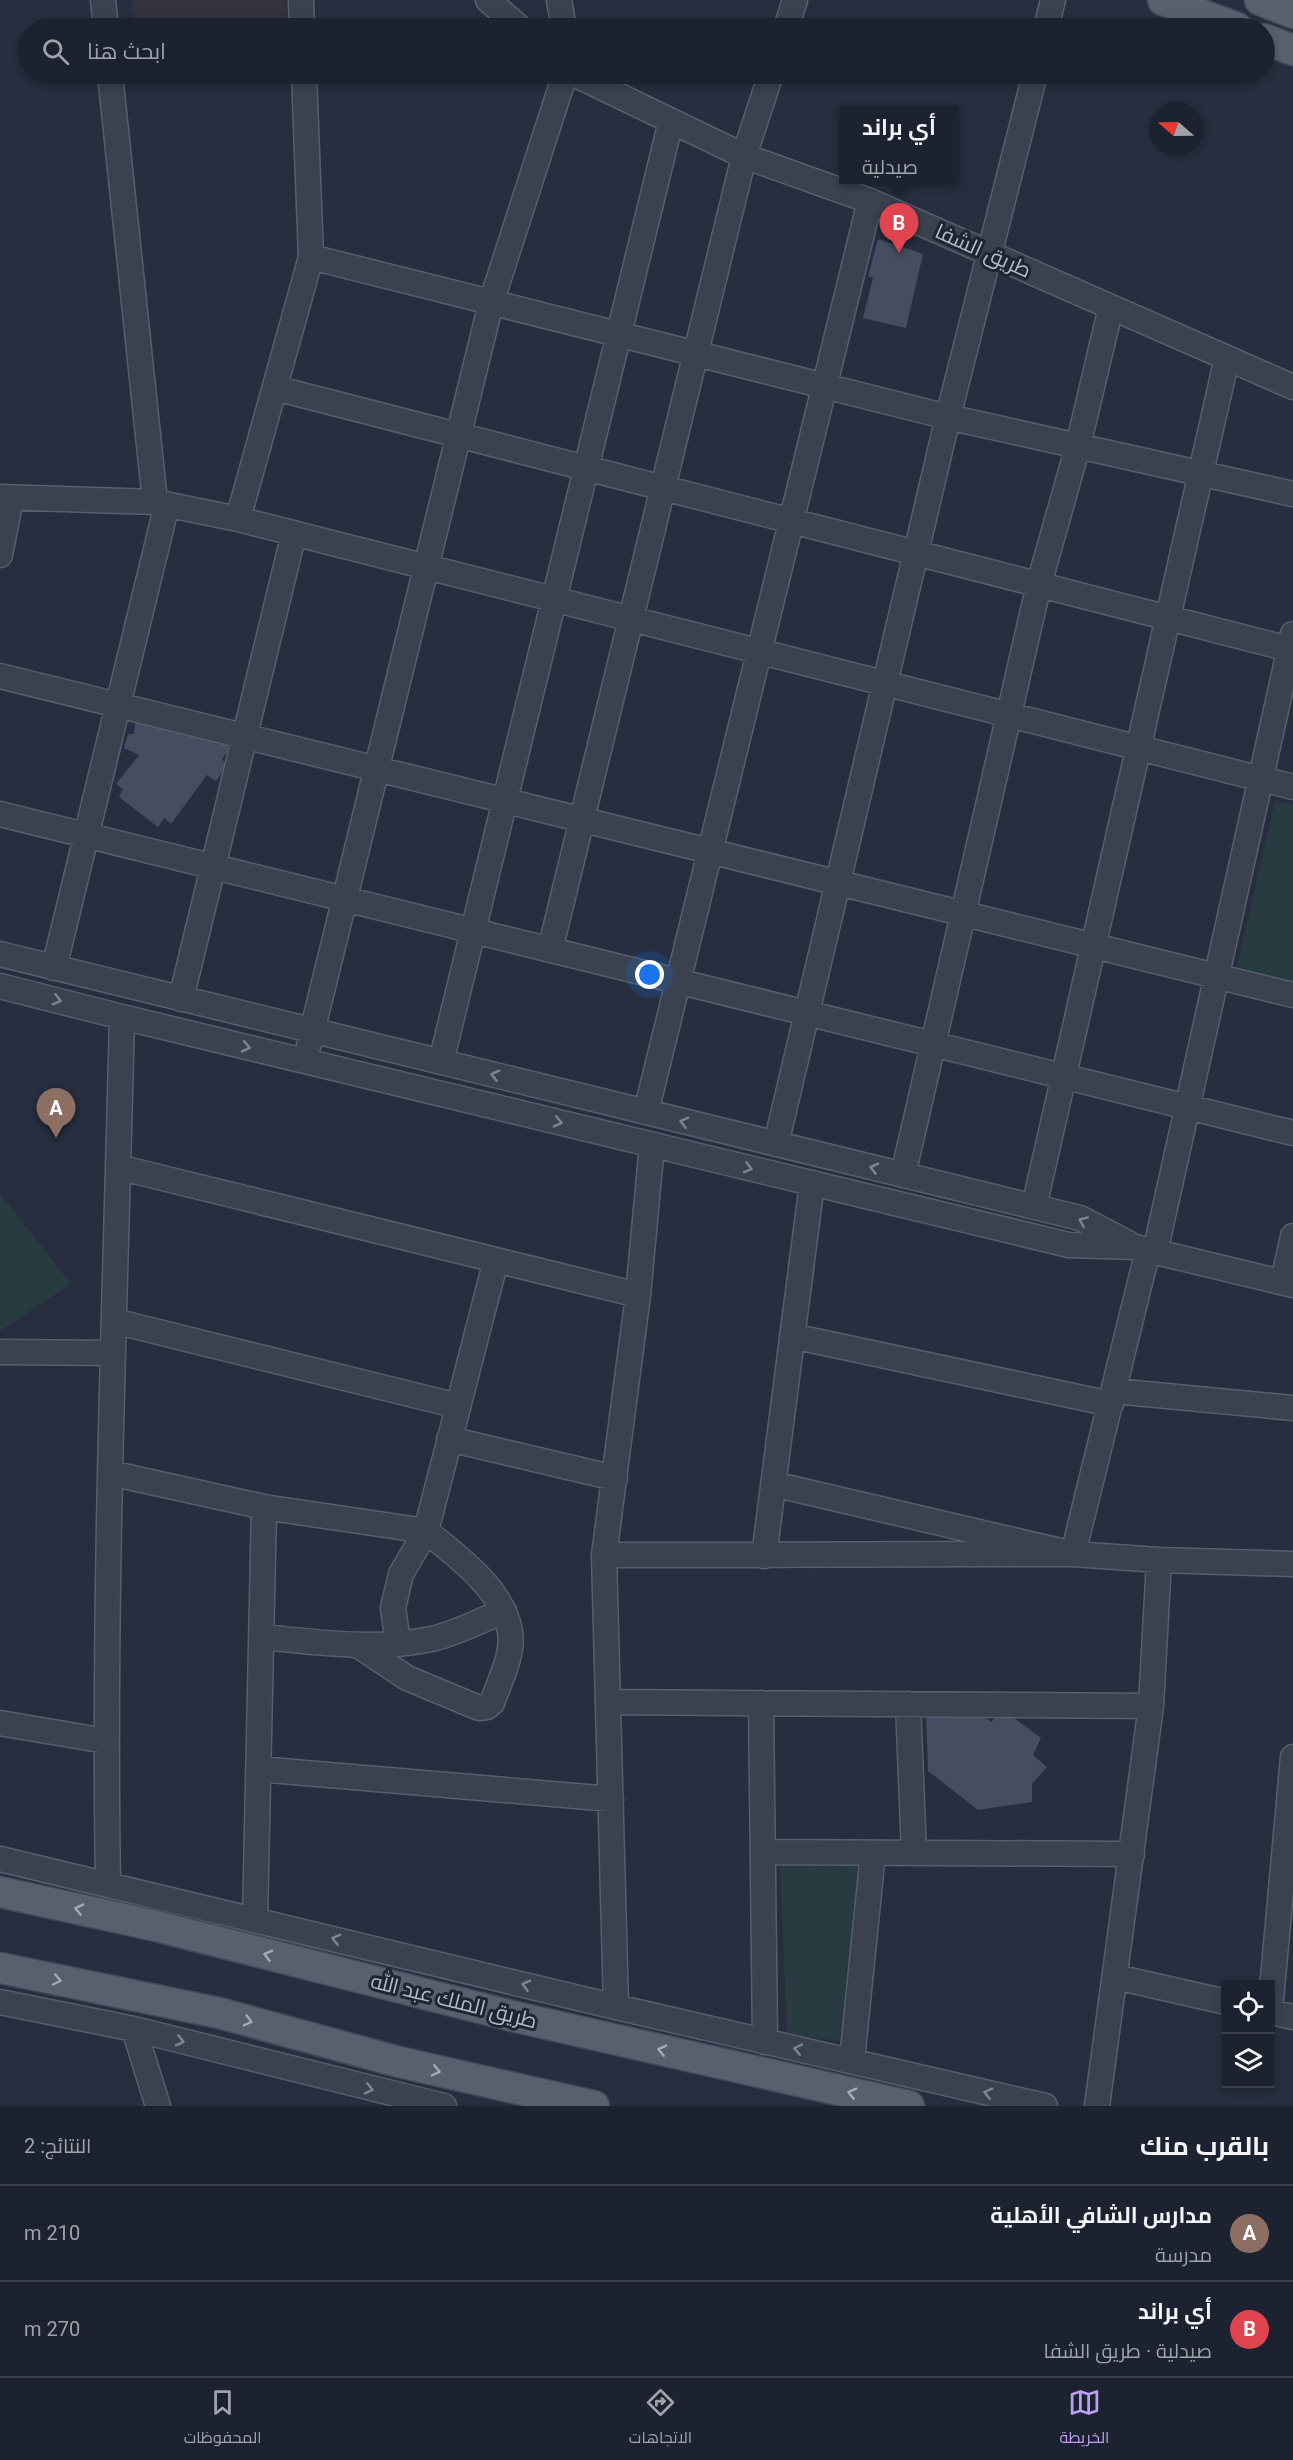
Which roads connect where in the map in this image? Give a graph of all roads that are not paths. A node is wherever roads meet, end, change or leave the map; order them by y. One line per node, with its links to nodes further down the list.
1 (103, 0): 10 (street)
2 (302, 0): 11 (street)
3 (488, 0): 12 (street)
4 (559, 0): 13 (street)
5 (795, 0): 14 (street)
6 (1053, 0): 15 (street)
7 (1163, 0): 16 (main road)
8 (1260, 0): 9 (main road)
9 (1293, 13)
10 (105, 18)
11 (302, 18)
12 (509, 18)
13 (562, 18)
14 (789, 18)
15 (1048, 18)
16 (1211, 18)
17 (1275, 43): 18 (main road)
18 (1293, 50)
19 (111, 84): 46 (street)
20 (304, 84): 29 (street)
21 (562, 84): 30 (street)
22 (595, 84): 25 (street, طريق الشفا)
23 (768, 84): 26 (street)
24 (1032, 84): 28 (street)
25 (671, 120): 26 (street, طريق الشفا); 32 (street)
26 (744, 156): 27 (street, طريق الشفا); 33 (street)
27 (870, 201): 28 (street, طريق الشفا); 35 (street)
28 (990, 254): 31 (street, طريق الشفا); 38 (street)
29 (312, 257): 30 (street); 37 (street)
30 (491, 303): 32 (street); 39 (street)
31 (1111, 307): 34 (street, طريق الشفا); 40 (street)
32 (618, 335): 33 (street); 41 (street)
33 (696, 354): 35 (street); 43 (street)
34 (1227, 358): 36 (street, طريق الشفا); 42 (street)
35 (825, 386): 38 (street); 48 (street)
36 (1293, 387)
37 (275, 388): 39 (street); 47 (street)
38 (948, 417): 40 (street); 50 (street)
39 (459, 435): 41 (street); 52 (street)
40 (1077, 446): 42 (street); 53 (street)
41 (586, 468): 43 (street); 54 (street)
42 (1201, 474): 44 (street); 56 (street)
43 (663, 488): 48 (street); 55 (street)
44 (1293, 494)
45 (5, 497): 46 (street); 51 (street)
46 (161, 503): 47 (street); 61 (street)
47 (238, 519): 49 (street)
48 (792, 521): 50 (street); 58 (street)
49 (294, 533): 52 (street); 63 (street)
50 (916, 553): 53 (street); 60 (street)
51 (0, 555)
52 (426, 566): 54 (street); 65 (street)
53 (1039, 584): 56 (street); 62 (street)
54 (554, 598): 55 (street); 68 (street)
55 (631, 618): 58 (street); 70 (street)
56 (1168, 618): 57 (street); 64 (street)
57 (1292, 644): 66 (street)
58 (760, 651): 60 (street); 72 (street)
59 (0, 676): 61 (street)
60 (885, 683): 62 (street); 74 (street)
61 (118, 705): 63 (street); 71 (street)
62 (1009, 714): 64 (street); 76 (street)
63 (245, 736): 65 (street); 73 (street)
64 (1138, 747): 66 (street); 78 (street)
65 (377, 769): 68 (street); 75 (street)
66 (1261, 778): 67 (street); 82 (street)
67 (1293, 787)
68 (504, 801): 70 (street); 77 (street)
69 (0, 814): 71 (street)
70 (582, 820): 72 (street); 79 (street)
71 (86, 835): 73 (street); 81 (street)
72 (710, 852): 74 (street); 83 (street)
73 (213, 867): 75 (street); 86 (street)
74 (838, 883): 76 (street); 87 (street)
75 (345, 899): 77 (street); 89 (street)
76 (964, 912): 78 (street); 90 (street)
77 (473, 931): 79 (street); 92 (street)
78 (1094, 946): 82 (street); 93 (street)
79 (550, 950): 83 (street)
80 (0, 954): 81 (street)
81 (54, 968): 86 (street)
82 (1216, 976): 85 (street); 94 (street)
83 (678, 981): 87 (street); 95 (street)
84 (0, 986): 88 (street, one-way to 88)
85 (1293, 995)
86 (181, 999): 89 (street)
87 (807, 1013): 90 (street); 98 (street)
88 (122, 1017): 91 (street, one-way to 91); 99 (street)
89 (312, 1031): 91 (street); 92 (street)
90 (934, 1045): 93 (street); 100 (street)
91 (305, 1061): 97 (street, one-way to 97)
92 (441, 1062): 95 (street, one-way to 92)
93 (1064, 1077): 94 (street); 102 (street)
94 (1187, 1107): 96 (street); 104 (street)
95 (646, 1112): 98 (street, one-way to 95)
96 (1293, 1133)
97 (652, 1144): 101 (street, one-way to 101); 107 (street)
98 (776, 1144): 100 (street, one-way to 98)
99 (118, 1167): 105 (street); 108 (street)
100 (903, 1175): 102 (street)
101 (812, 1183): 104 (street); 109 (street)
102 (1034, 1207): 104 (street, one-way to 102)
103 (1293, 1236): 106 (street)
104 (1146, 1250): 106 (street); 112 (street)
105 (496, 1260): 107 (street); 113 (street)
106 (1288, 1283)
107 (638, 1294): 117 (street)
108 (114, 1321): 111 (street); 113 (street)
109 (792, 1336): 112 (street); 118 (street)
110 (0, 1352): 111 (street)
111 (113, 1353): 116 (street)
112 (1113, 1397): 114 (street); 121 (street)
113 (458, 1406): 115 (street)
114 (1293, 1408)
115 (450, 1439): 117 (street); 120 (street)
116 (110, 1473): 119 (street); 135 (street)
117 (615, 1478): 122 (street)
118 (773, 1484): 121 (street); 123 (street)
119 (264, 1507): 120 (street); 127 (street)
120 (426, 1531): 126 (street); 128 (street)
121 (1073, 1554): 123 (street); 124 (street)
122 (604, 1555): 123 (street); 130 (street)
123 (764, 1556)
124 (1159, 1560): 125 (street); 133 (street)
125 (1293, 1564)
126 (504, 1611): 128 (street); 129 (street)
127 (262, 1637): 129 (street); 137 (street)
128 (398, 1643): 129 (street)
129 (359, 1646)
130 (608, 1702): 131 (street); 139 (street)
131 (761, 1703): 132 (street); 140 (street)
132 (908, 1704): 133 (street); 142 (street)
133 (1151, 1706): 143 (street)
134 (0, 1723): 135 (street)
135 (106, 1741): 145 (street)
136 (1293, 1757): 138 (street)
137 (258, 1769): 139 (street); 147 (street)
138 (1292, 1784): 150 (street)
139 (611, 1799): 154 (street)
140 (763, 1852): 141 (street); 159 (street)
141 (873, 1853): 142 (street); 160 (street)
142 (914, 1853): 143 (street)
143 (1132, 1854): 149 (street)
144 (0, 1859): 145 (street)
145 (108, 1883): 147 (street)
146 (0, 1892): 156 (main road, طريق الملك عبد الله, one-way to 146)
147 (255, 1920): 151 (street, one-way to 147)
148 (0, 1968): 163 (main road, one-way to 163)
149 (1116, 1977): 152 (street); 166 (street)
150 (1273, 1980)
151 (585, 1999): 154 (street); 156 (street)
152 (1221, 2001)
153 (0, 2002): 158 (street)
154 (616, 2007): 159 (street)
155 (1275, 2012): 157 (street)
156 (516, 2017): 164 (main road, طريق الملك عبد الله, one-way to 156)
157 (1293, 2017)
158 (134, 2029): 161 (street); 162 (street, one-way to 162)
159 (765, 2042): 160 (street, one-way to 159)
160 (852, 2060): 165 (street, one-way to 160)
161 (158, 2106)
162 (444, 2106)
163 (594, 2106)
164 (909, 2106)
165 (1044, 2106)
166 (1098, 2106)

